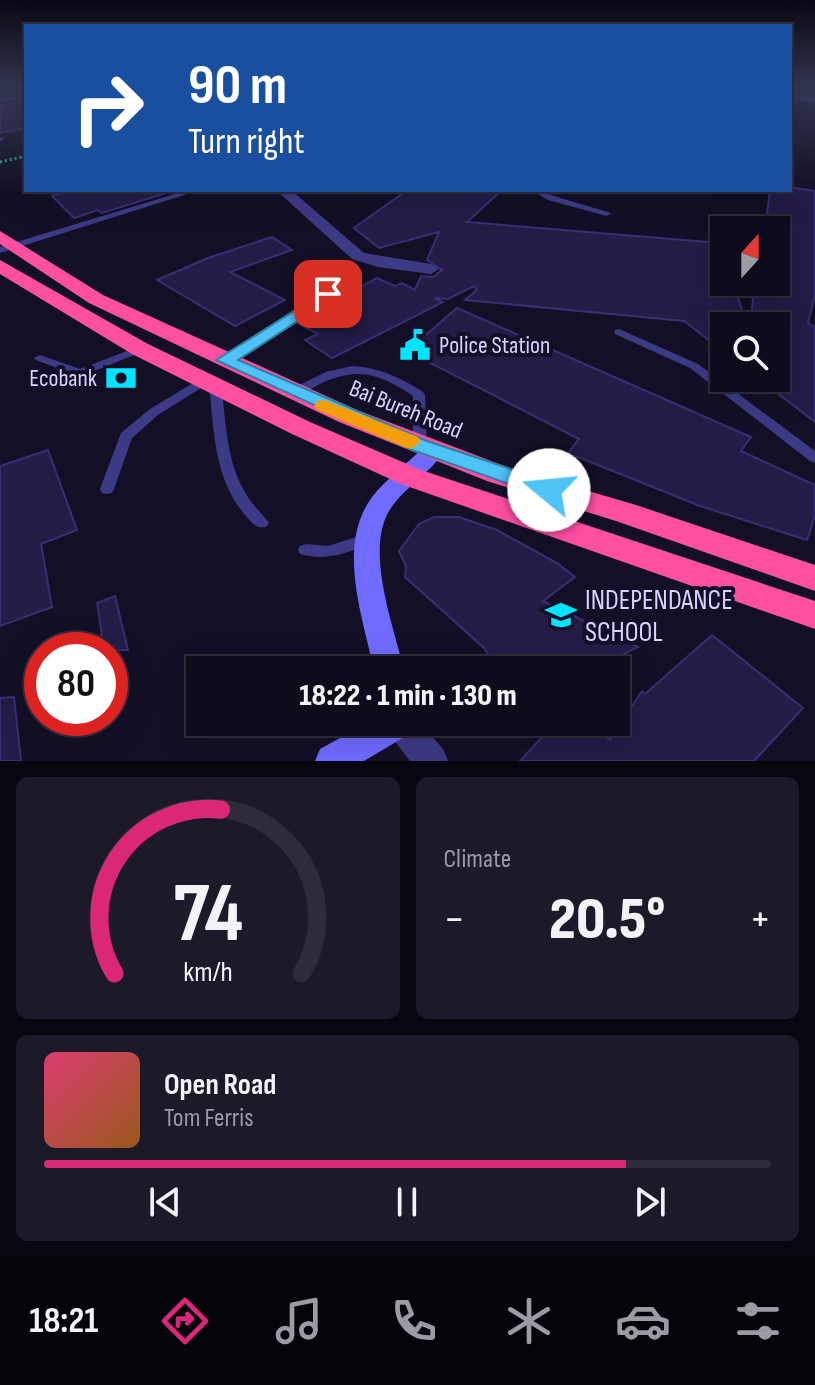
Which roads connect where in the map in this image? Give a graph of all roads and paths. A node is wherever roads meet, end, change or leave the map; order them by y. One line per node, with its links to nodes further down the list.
1 (24, 156): 2 (path)
2 (0, 162)
3 (189, 192): 7 (lane)
4 (285, 192): 8 (street)
5 (539, 192): 6 (lane)
6 (607, 213)
7 (4, 249): 11 (highway); 13 (highway, Bai Bureh Road)
8 (431, 269)
9 (355, 279): 13 (lane)
10 (619, 332): 16 (lane)
11 (140, 349): 12 (lane); 13 (highway)
12 (40, 358)
13 (215, 375): 14 (highway, Bai Bureh Road); 17 (highway); 18 (lane); 19 (lane)
14 (293, 393): 15 (highway, Bai Bureh Road); 15 (lane)
15 (426, 448): 17 (main road); 22 (highway, Bai Bureh Road)
16 (815, 458)
17 (411, 477): 20 (main road); 23 (highway)
18 (107, 489)
19 (261, 523)
20 (366, 540): 21 (lane); 24 (main road)
21 (306, 550)
22 (815, 578)
23 (815, 615)
24 (386, 656)
25 (377, 736): 27 (main road)
26 (411, 736): 28 (street)
27 (332, 761)
28 (431, 761)

